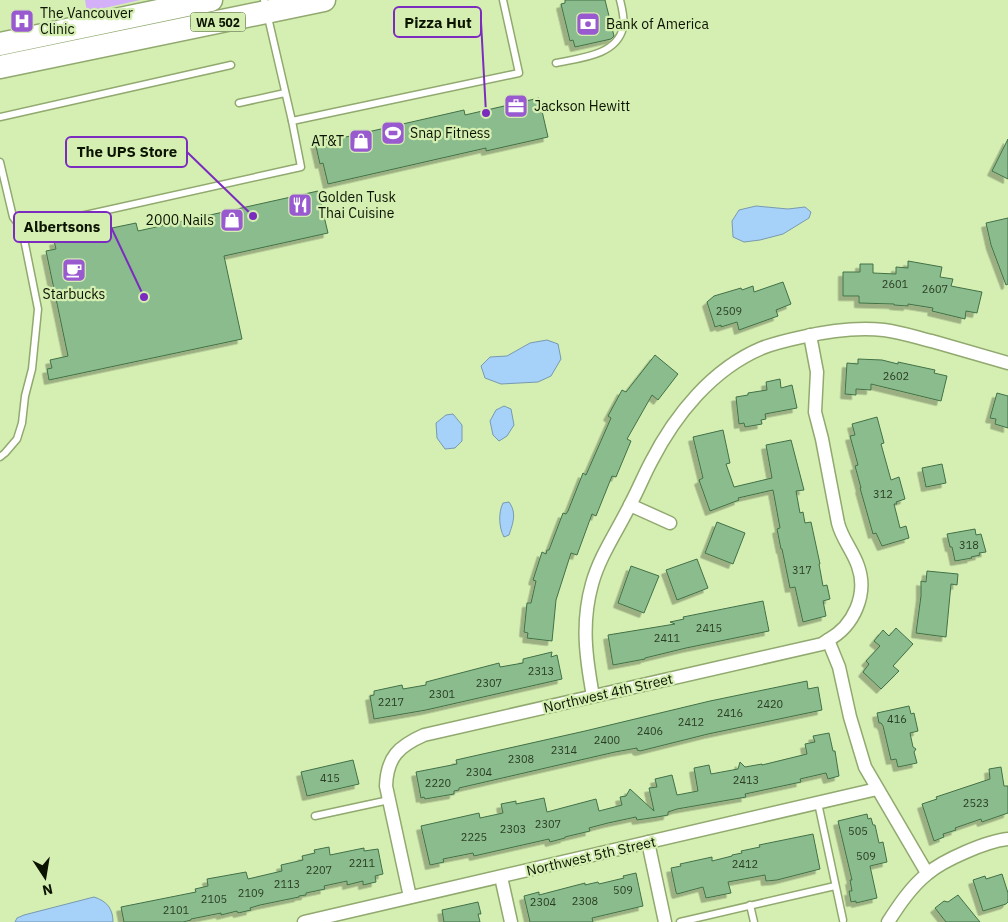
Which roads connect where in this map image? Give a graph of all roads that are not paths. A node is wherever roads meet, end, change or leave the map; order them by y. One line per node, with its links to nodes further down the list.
1 (211, 0): 6 (highway, WA 502)
2 (324, 0): 5 (highway, WA 502)
3 (503, 0): 13 (lane)
4 (620, 0): 7 (lane)
5 (266, 6): 9 (highway, WA 502); 10 (lane)
6 (0, 44)
7 (556, 63)
8 (231, 65): 12 (lane)
9 (0, 67)
10 (285, 94): 11 (lane); 13 (lane)
11 (239, 103)
12 (0, 116)
13 (292, 121): 16 (lane)
14 (0, 162): 15 (lane)
15 (2, 183): 16 (lane)
16 (22, 229): 19 (lane)
17 (810, 335): 18 (street); 20 (street); 22 (street)
18 (1008, 363)
19 (0, 457)
20 (630, 504): 21 (street); 23 (street)
21 (670, 523)
22 (828, 640): 23 (street, Northwest 4th Street); 24 (street)
23 (593, 696): 25 (street, Northwest 4th Street)
24 (877, 789): 26 (street, Northwest 5th Street); 30 (street)
25 (389, 800): 27 (lane); 33 (street)
26 (818, 803): 29 (street, Northwest 5th Street); 32 (lane)
27 (315, 816)
28 (1008, 839): 30 (street)
29 (648, 842): 31 (street, Northwest 5th Street); 38 (street)
30 (927, 873): 41 (street)
31 (501, 877): 33 (street, Northwest 5th Street); 37 (street)
32 (835, 886): 34 (lane); 35 (lane)
33 (410, 897): 36 (street, Northwest 5th Street)
34 (750, 905): 39 (lane); 40 (lane)
35 (843, 920)
36 (304, 922)
37 (511, 922)
38 (665, 922)
39 (680, 922)
40 (754, 922)
41 (888, 922)

